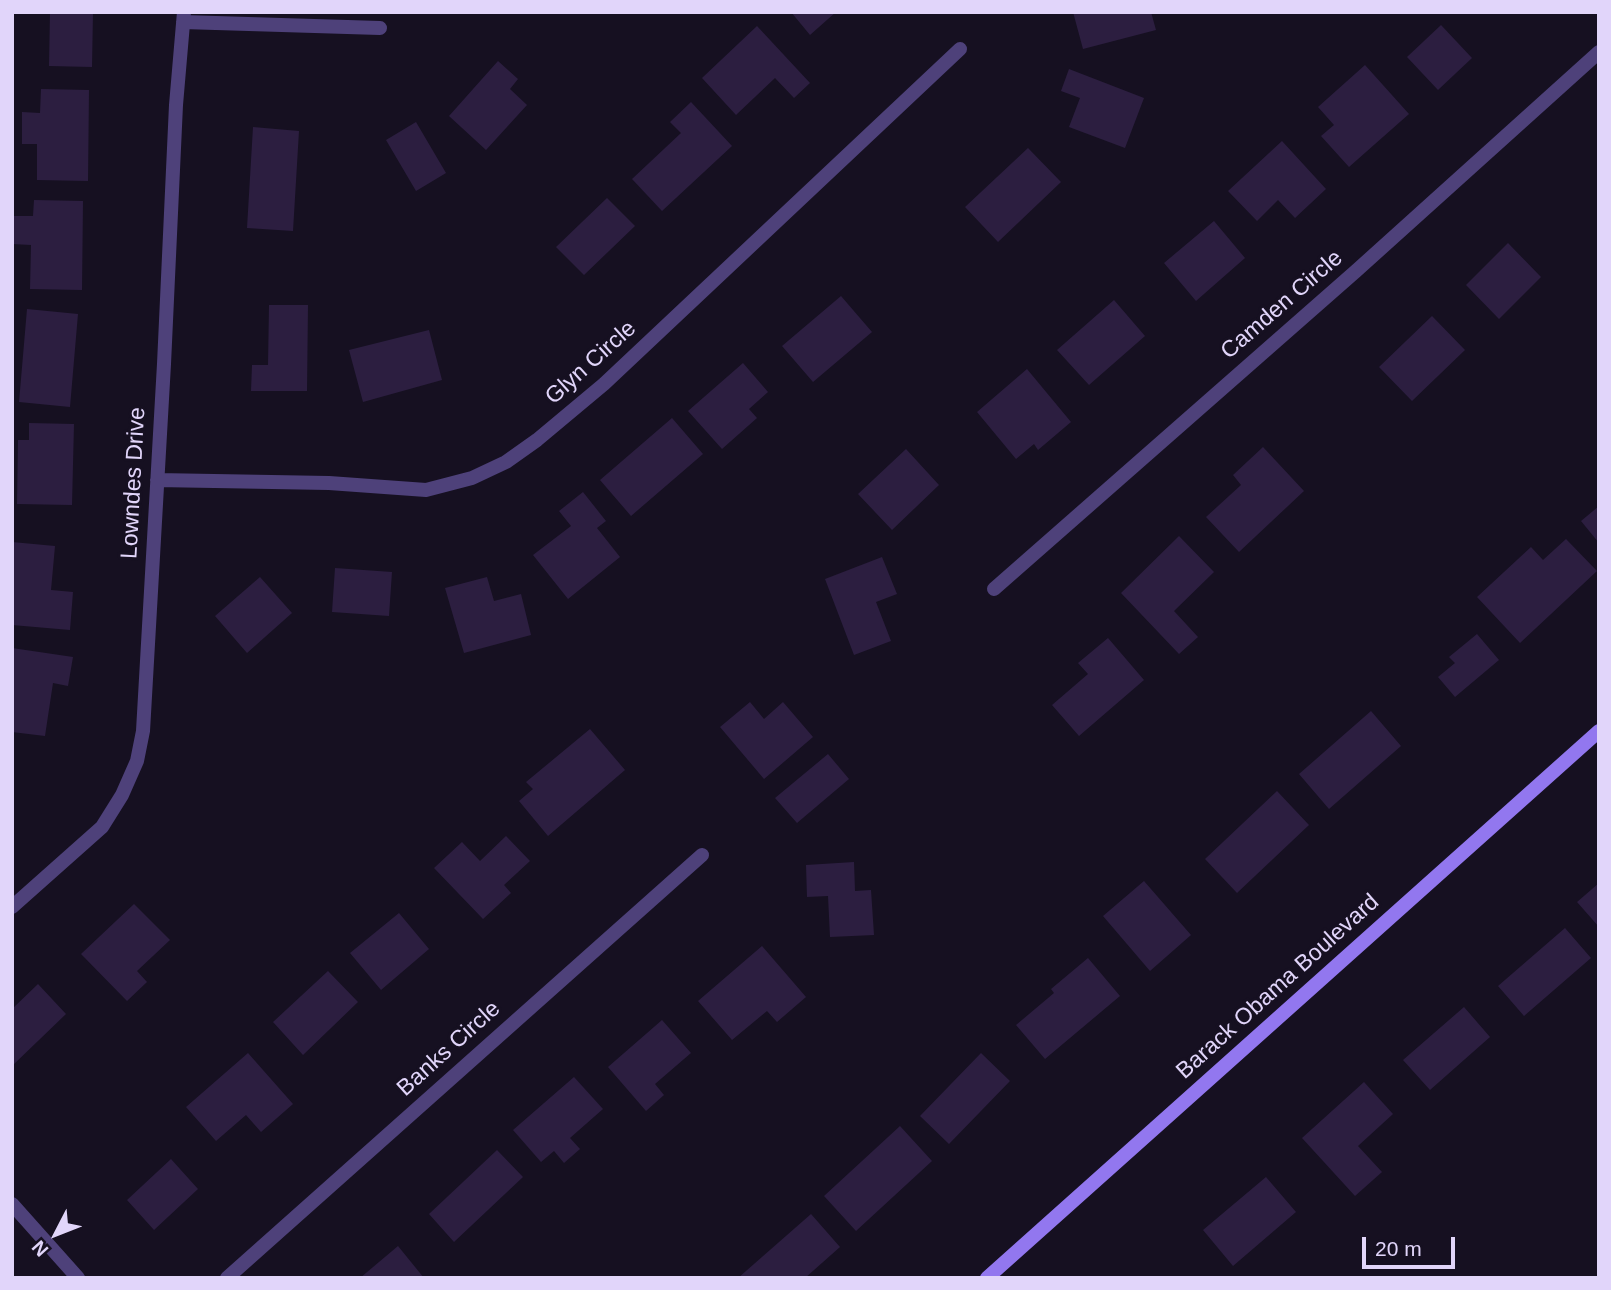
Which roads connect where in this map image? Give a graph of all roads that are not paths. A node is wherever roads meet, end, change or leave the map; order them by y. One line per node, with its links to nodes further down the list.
1 (183, 17): 2 (street); 5 (street, Lowndes Drive)
2 (380, 28)
3 (960, 49): 5 (street, Glyn Circle)
4 (1599, 52): 6 (street, Camden Circle)
5 (157, 480): 9 (street, Lowndes Drive)
6 (994, 589)
7 (1599, 731): 13 (main road, Barack Obama Boulevard)
8 (702, 855): 12 (street, Banks Circle)
9 (12, 907)
10 (12, 1204): 11 (street)
11 (78, 1278)
12 (227, 1278)
13 (987, 1278)

